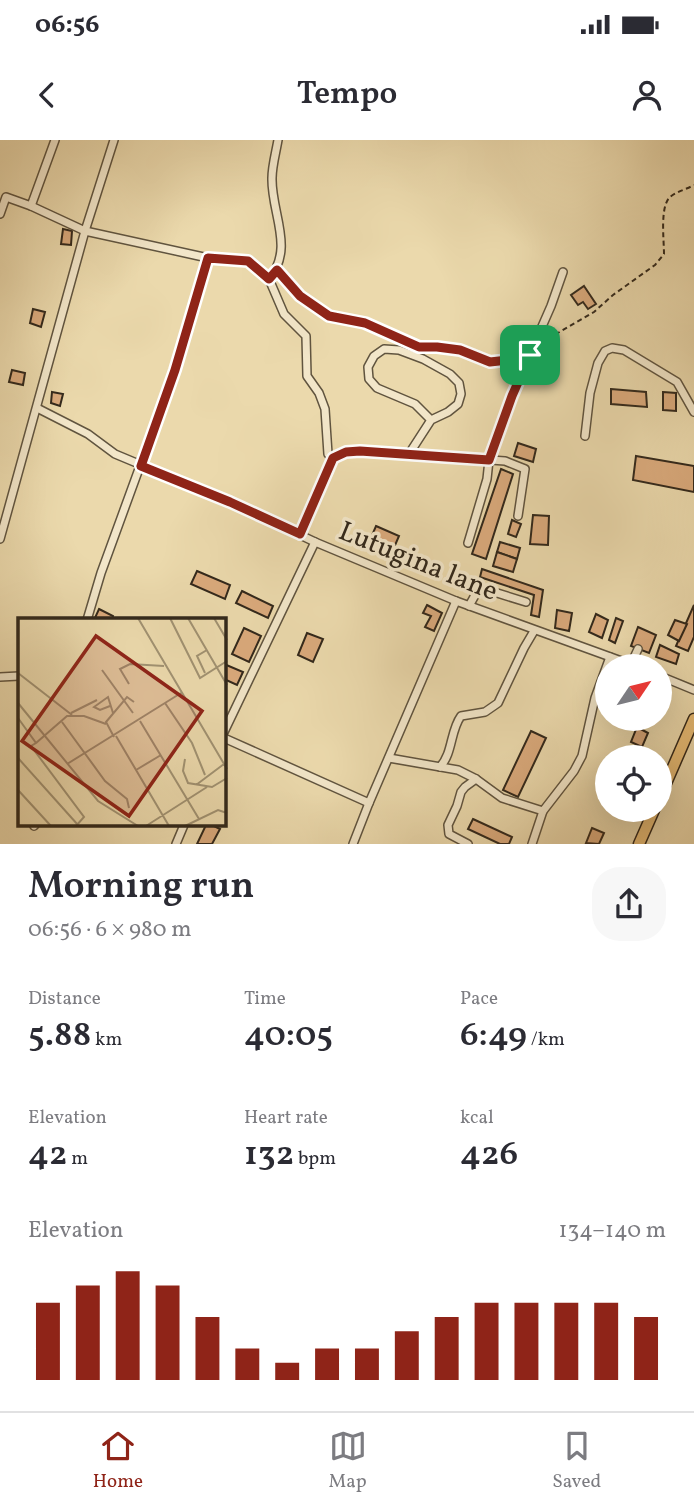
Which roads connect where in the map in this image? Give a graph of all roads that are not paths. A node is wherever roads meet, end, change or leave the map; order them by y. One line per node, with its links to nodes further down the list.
1 (55, 140): 5 (street)
2 (114, 140): 7 (street)
3 (278, 140): 9 (street)
4 (3, 196): 5 (street); 6 (street)
5 (31, 206): 7 (street)
6 (0, 214)
7 (85, 231): 8 (street); 13 (street)
8 (208, 258): 11 (street); 20 (street)
9 (277, 270): 11 (street); 12 (street)
10 (563, 272): 19 (street)
11 (269, 279): 18 (street)
12 (419, 347)
13 (37, 408): 20 (street, Lutugina lane); 23 (street)
14 (694, 412): 16 (street)
15 (431, 420): 15 (street); 17 (street)
16 (584, 436)
17 (409, 454): 18 (street); 19 (street)
18 (333, 458): 22 (street)
19 (489, 460): 21 (street); 25 (street)
20 (141, 466): 22 (street, Lutugina lane); 29 (street)
21 (518, 516)
22 (300, 534): 24 (street, Lutugina lane)
23 (0, 538)
24 (315, 542): 26 (street, Lutugina lane); 40 (street)
25 (468, 543)
26 (456, 601): 28 (street, Lutugina lane); 42 (street)
27 (526, 602): 28 (street)
28 (469, 606): 30 (street, Lutugina lane)
29 (88, 618)
30 (534, 631): 32 (street, Lutugina lane); 43 (street)
31 (638, 649): 33 (street)
32 (601, 654)
33 (637, 654)
34 (0, 677): 35 (street)
35 (18, 677)
36 (672, 681): 37 (street)
37 (694, 690)
38 (595, 698): 47 (street)
39 (694, 719): 44 (highway)
40 (226, 728)
41 (226, 739): 46 (street)
42 (389, 758): 43 (street); 46 (street)
43 (440, 767): 45 (street)
44 (672, 769)
45 (476, 779): 47 (street); 52 (street)
46 (369, 803): 51 (street)
47 (542, 811): 53 (street)
48 (649, 822): 54 (highway)
49 (183, 827): 50 (street)
50 (176, 844)
51 (353, 844)
52 (468, 844)
53 (532, 844)
54 (639, 844)

